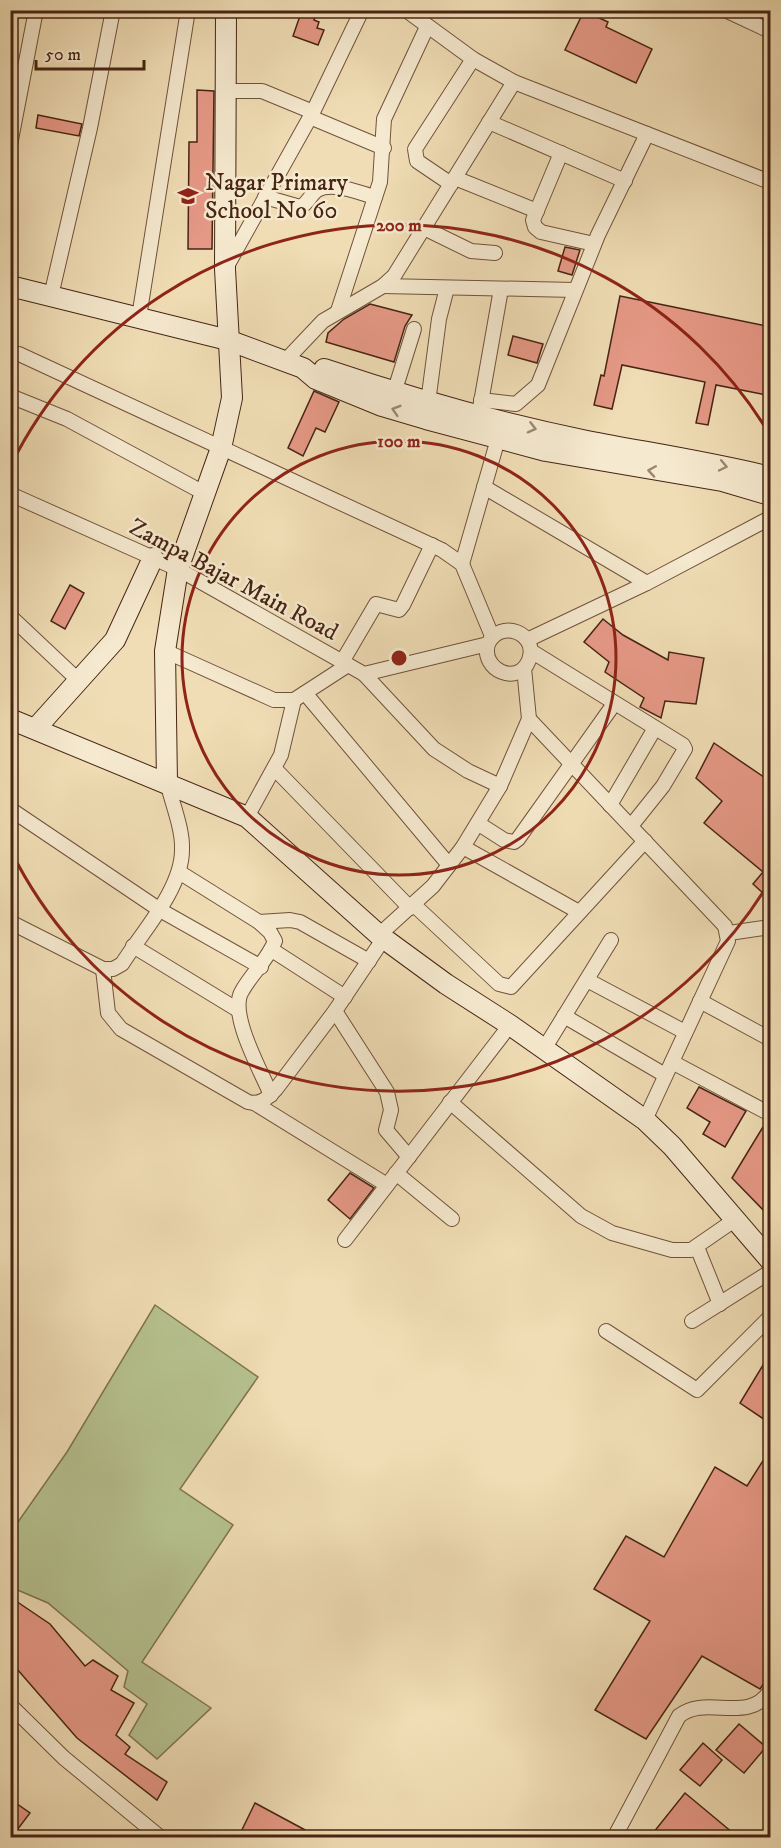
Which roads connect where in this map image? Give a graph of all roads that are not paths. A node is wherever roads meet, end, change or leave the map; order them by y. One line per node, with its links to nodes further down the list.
1 (36, 10): 16 (street)
2 (113, 10): 34 (street)
3 (188, 10): 36 (street)
4 (226, 10): 12 (street)
5 (362, 10): 13 (street)
6 (406, 10): 8 (street)
7 (725, 10): 9 (street)
8 (427, 27): 10 (street); 17 (street)
9 (771, 30)
10 (473, 58): 11 (street); 19 (street)
11 (514, 82): 14 (street); 15 (street)
12 (226, 91): 13 (street); 28 (street)
13 (311, 115): 17 (street); 22 (street)
14 (489, 122): 18 (street); 19 (street)
15 (647, 134): 20 (street); 21 (street)
16 (10, 145)
17 (384, 148): 23 (street)
18 (561, 153): 20 (street); 24 (street)
19 (453, 181): 24 (street); 25 (street)
20 (625, 181): 26 (street)
21 (771, 182)
22 (265, 197): 23 (street); 28 (street)
23 (375, 197): 35 (street)
24 (537, 211): 26 (street)
25 (424, 228): 27 (street); 30 (street)
26 (594, 244): 33 (street)
27 (495, 253)
28 (225, 268): 38 (street)
29 (10, 286): 34 (street)
30 (382, 286): 31 (street); 35 (street)
31 (447, 288): 32 (street); 43 (street)
32 (501, 289): 33 (street); 44 (street)
33 (575, 290): 44 (street)
34 (51, 296): 36 (street)
35 (338, 311): 40 (street)
36 (139, 317): 38 (street)
37 (414, 329): 41 (street)
38 (228, 340): 40 (street); 46 (street)
39 (19, 354): 46 (street)
40 (295, 364): 41 (street); 43 (street, one-way to 40)
41 (394, 393): 43 (street)
42 (10, 396): 49 (street)
43 (427, 411): 44 (street)
44 (478, 416): 45 (street)
45 (501, 429): 47 (street, one-way to 47); 48 (street); 51 (street, one-way to 45)
46 (221, 448): 49 (street); 53 (street)
47 (771, 477)
48 (484, 488): 55 (street); 57 (street)
49 (204, 493): 56 (street)
50 (10, 494): 54 (street, Zampa Bajar Main Road)
51 (771, 495)
52 (771, 518): 57 (street)
53 (432, 545): 55 (street); 62 (street)
54 (153, 558): 56 (street, Zampa Bajar Main Road); 65 (street)
55 (462, 564): 59 (street)
56 (178, 569): 61 (street); 62 (street, Zampa Bajar Main Road)
57 (647, 583): 60 (street)
58 (10, 615): 65 (street)
59 (490, 640): 60 (street); 63 (street); 64 (street)
60 (529, 645): 63 (street); 67 (street)
61 (165, 651): 66 (street); 74 (street)
62 (345, 663): 64 (street, Zampa Bajar Main Road); 66 (street)
63 (524, 668): 69 (street)
64 (364, 674): 75 (street, Zampa Bajar Main Road)
65 (78, 680): 70 (street)
66 (299, 696): 73 (street); 83 (street)
67 (614, 704): 71 (street); 72 (street)
68 (10, 719): 70 (street)
69 (529, 719): 72 (street); 75 (street)
70 (36, 728): 74 (street)
71 (655, 728): 76 (street); 80 (street)
72 (571, 763): 76 (street); 79 (street)
73 (275, 769): 78 (street); 85 (street)
74 (167, 782): 78 (street); 84 (street)
75 (500, 786): 79 (street)
76 (610, 804): 80 (street)
77 (10, 810): 86 (street)
78 (247, 817): 92 (street)
79 (479, 824): 82 (street)
80 (631, 826): 81 (street)
81 (645, 841): 87 (street); 91 (street)
82 (464, 847): 83 (street); 87 (street)
83 (449, 865): 85 (street)
84 (178, 872): 86 (street); 89 (street)
85 (412, 906): 87 (street); 92 (street)
86 (160, 910): 94 (street); 97 (street)
87 (579, 912)
88 (10, 922): 98 (street)
89 (260, 922): 95 (street); 96 (street)
90 (771, 927): 91 (street)
91 (729, 933): 101 (street)
92 (382, 936): 96 (street); 105 (street)
93 (610, 940): 99 (street)
94 (134, 946): 98 (street); 102 (street)
95 (272, 950): 97 (street); 100 (street)
96 (369, 961): 100 (street)
97 (261, 967): 102 (street)
98 (103, 969): 113 (street)
99 (587, 980): 104 (street); 106 (street)
100 (345, 997): 103 (street)
101 (700, 1001): 106 (street); 107 (street)
102 (238, 1010): 111 (street)
103 (335, 1011): 111 (street); 116 (street)
104 (564, 1016): 108 (street); 110 (street)
105 (510, 1026): 108 (street); 112 (street)
106 (685, 1032): 109 (street)
107 (771, 1039)
108 (544, 1049): 115 (street)
109 (672, 1062): 110 (street); 114 (street)
110 (665, 1075): 115 (street)
111 (270, 1095): 113 (street)
112 (450, 1102): 116 (street); 122 (street)
113 (256, 1104): 118 (street)
114 (771, 1114)
115 (645, 1120): 120 (street)
116 (409, 1157): 117 (street)
117 (396, 1173): 118 (street); 119 (street)
118 (387, 1185): 121 (street)
119 (452, 1219)
120 (735, 1219): 122 (street); 123 (street)
121 (345, 1240)
122 (697, 1247): 125 (street)
123 (771, 1260)
124 (771, 1272): 125 (street)
125 (720, 1304): 127 (street)
126 (771, 1317): 128 (street)
127 (692, 1321)
128 (606, 1331)
129 (771, 1691): 132 (street)
130 (10, 1705): 131 (street)
131 (160, 1838)
132 (614, 1838)

